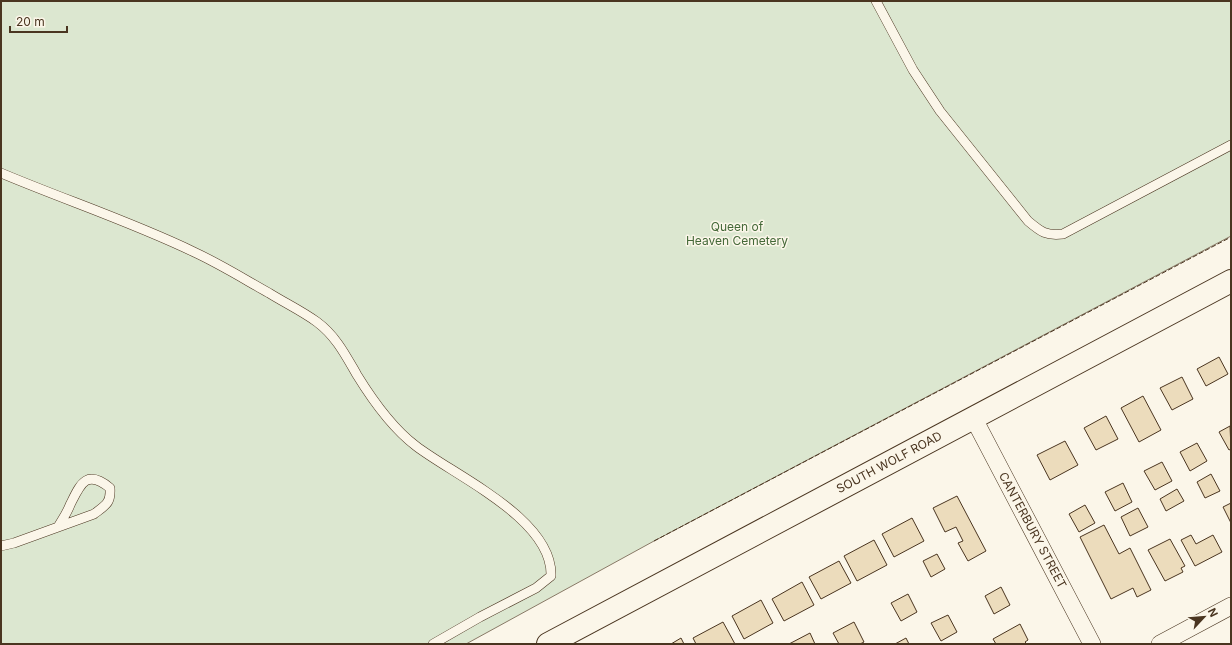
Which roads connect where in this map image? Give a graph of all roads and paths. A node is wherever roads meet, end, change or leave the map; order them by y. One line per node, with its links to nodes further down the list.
1 (876, 1): 2 (lane)
2 (1231, 145)
3 (1, 173): 11 (lane)
4 (1231, 281): 5 (main road, SOUTH WOLF ROAD)
5 (973, 417): 12 (main road, SOUTH WOLF ROAD); 13 (street, CANTERBURY STREET)
6 (58, 527): 6 (lane); 8 (lane)
7 (1, 540): 8 (lane)
8 (14, 543): 9 (lane)
9 (1, 546)
10 (1231, 606): 14 (street)
11 (433, 644)
12 (548, 644)
13 (1092, 644)
14 (1160, 644)

